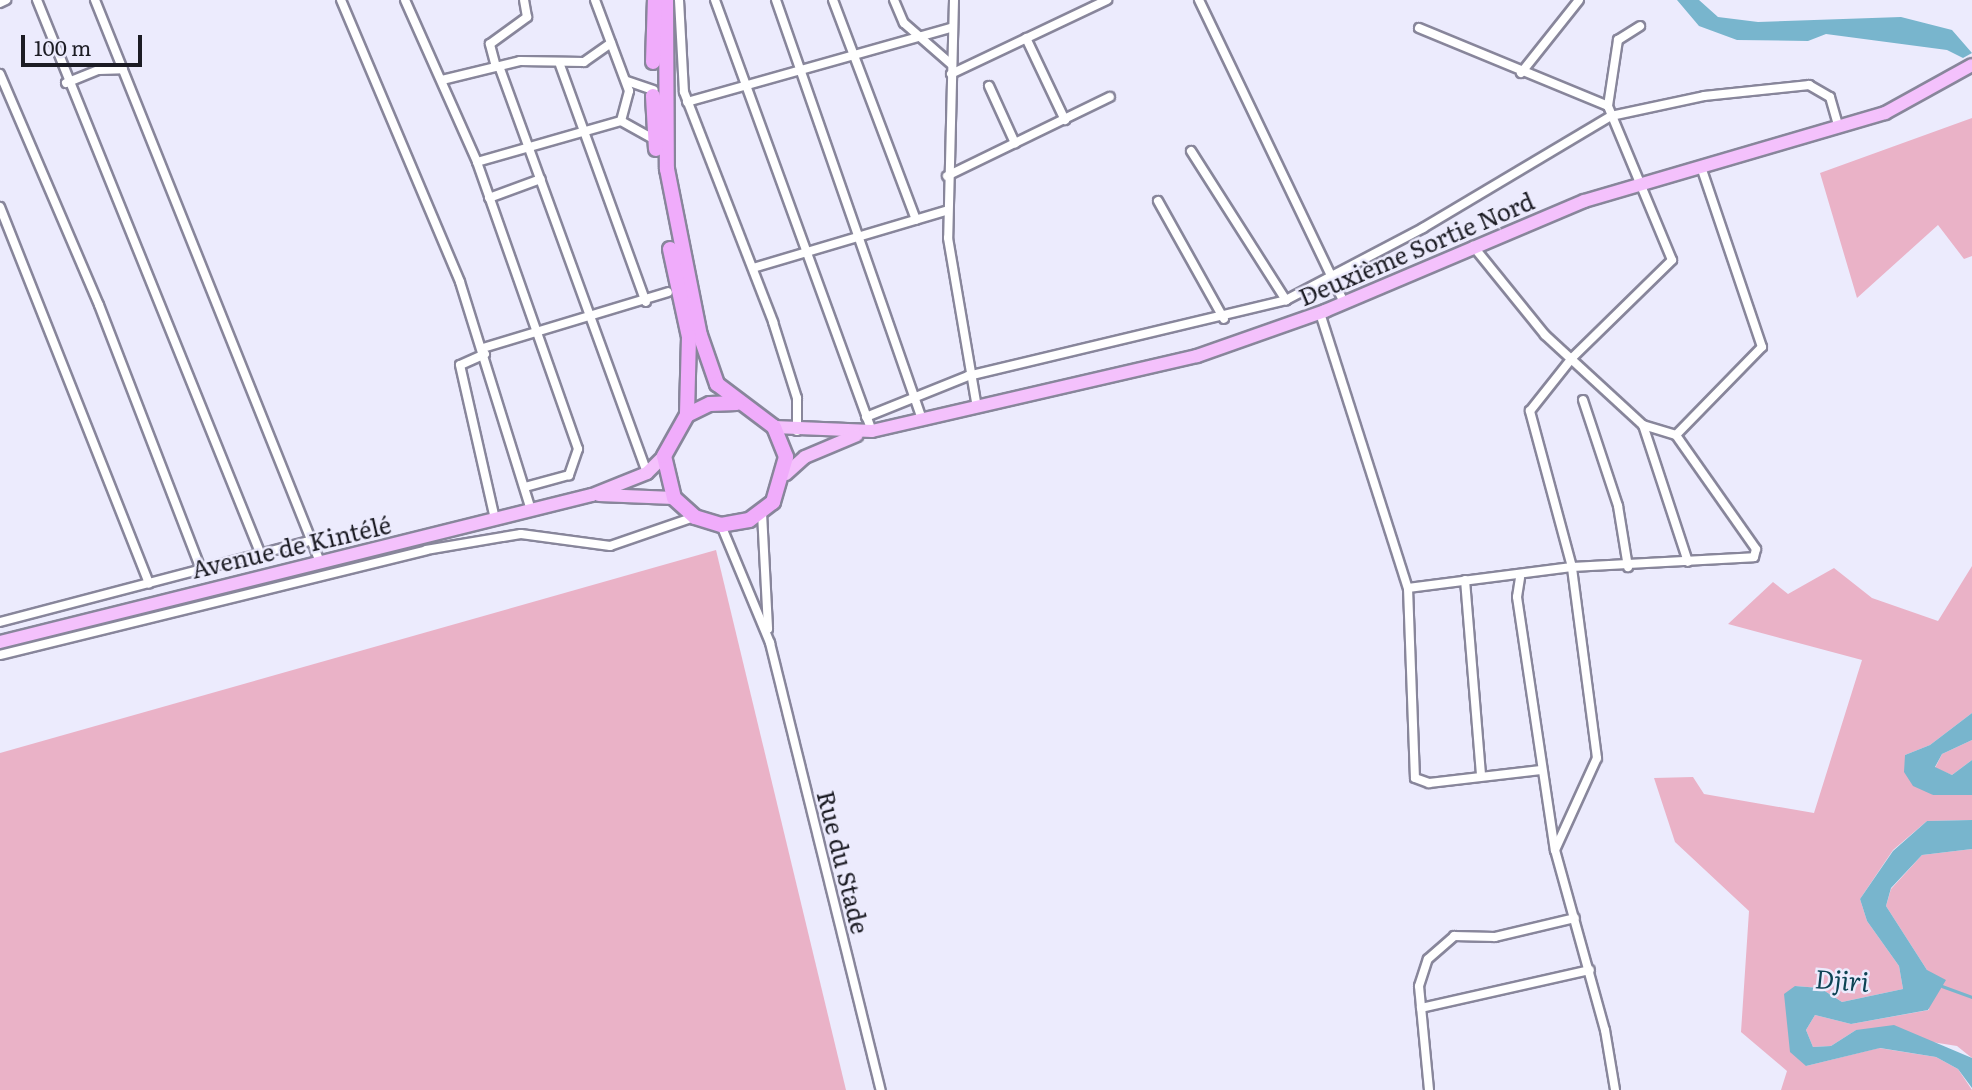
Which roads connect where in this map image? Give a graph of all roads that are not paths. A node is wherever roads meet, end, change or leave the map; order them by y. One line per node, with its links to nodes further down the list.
1 (6, 0): 19 (street)
2 (37, 0): 38 (street)
3 (95, 0): 32 (street)
4 (341, 0): 77 (street)
5 (405, 0): 36 (street)
6 (524, 0): 30 (street)
7 (596, 0): 25 (street)
8 (655, 0): 41 (highway)
9 (666, 0): 82 (highway)
10 (679, 0): 43 (street)
11 (715, 0): 39 (street)
12 (776, 0): 31 (street)
13 (833, 0): 26 (street)
14 (894, 0): 23 (street)
15 (954, 0): 21 (street)
16 (1107, 0): 24 (street)
17 (1199, 0): 68 (street)
18 (1579, 0): 33 (street)
19 (0, 3)
20 (1640, 26): 44 (street)
21 (953, 27): 23 (street); 27 (street)
22 (1419, 28): 33 (street)
23 (917, 36): 26 (street); 27 (street)
24 (1026, 38): 35 (street); 46 (street)
25 (611, 43): 28 (street); 37 (street)
26 (852, 53): 31 (street); 63 (street)
27 (951, 64): 35 (street)
28 (560, 65): 30 (street); 49 (street)
29 (1972, 65): 48 (main road, Deuxième Sortie Nord)
30 (497, 66): 36 (street); 52 (street)
31 (802, 68): 39 (street); 64 (street)
32 (123, 69): 38 (street); 103 (street)
33 (1521, 73): 44 (street)
34 (0, 74): 109 (street)
35 (951, 74): 56 (street)
36 (442, 80): 54 (street)
37 (626, 81): 41 (street); 47 (street)
38 (66, 83): 104 (street)
39 (748, 84): 43 (street); 66 (street)
40 (989, 86): 51 (street)
41 (653, 90): 50 (highway)
42 (1110, 97): 46 (street)
43 (687, 102): 67 (street)
44 (1608, 106): 45 (street)
45 (1611, 116): 48 (street); 58 (street); 68 (street)
46 (1065, 120): 51 (street)
47 (621, 121): 49 (street); 50 (street)
48 (1839, 128): 55 (main road, Deuxième Sortie Nord)
49 (583, 132): 52 (street); 71 (street)
50 (655, 140): 84 (highway)
51 (1015, 144): 56 (street)
52 (529, 147): 54 (street); 57 (street)
53 (1191, 151): 70 (street)
54 (477, 162): 59 (street)
55 (1700, 167): 58 (main road, Deuxième Sortie Nord); 91 (street)
56 (947, 176): 62 (street)
57 (541, 178): 59 (street); 74 (street)
58 (1639, 184): 65 (main road, Deuxième Sortie Nord); 78 (street)
59 (489, 198): 76 (street)
60 (1158, 201): 75 (street)
61 (0, 207): 112 (street)
62 (946, 211): 63 (street); 79 (street)
63 (916, 220): 64 (street)
64 (862, 236): 66 (street); 81 (street)
65 (1473, 246): 72 (main road, Deuxième Sortie Nord); 78 (street)
66 (807, 253): 67 (street); 85 (street)
67 (753, 268): 89 (street)
68 (1331, 278): 70 (street); 72 (street)
69 (668, 292): 71 (street)
70 (1286, 300): 75 (street)
71 (646, 302): 74 (street)
72 (1344, 303): 73 (main road, Deuxième Sortie Nord)
73 (1320, 313): 83 (main road, Deuxième Sortie Nord); 113 (street)
74 (594, 317): 76 (street); 93 (street)
75 (1224, 319): 79 (street)
76 (537, 331): 77 (street); 95 (street)
77 (484, 351): 95 (street); 101 (street)
78 (1572, 358): 87 (street); 108 (street)
79 (968, 376): 81 (street); 83 (street)
80 (1583, 400): 107 (street)
81 (918, 401): 85 (street); 86 (street)
82 (737, 403): 84 (highway); 88 (highway)
83 (977, 407): 86 (main road, Deuxième Sortie Nord)
84 (687, 415): 92 (highway)
85 (866, 417): 90 (street)
86 (922, 420): 90 (main road, Deuxième Sortie Nord)
87 (1643, 425): 91 (street); 106 (street)
88 (774, 427): 89 (main road, Deuxième Sortie Nord); 94 (highway)
89 (797, 431): 90 (main road, Deuxième Sortie Nord)
90 (868, 432): 94 (main road, Deuxième Sortie Nord)
91 (1676, 435): 106 (street)
92 (664, 456): 93 (main road, Avenue de Kintélé); 97 (highway)
93 (647, 473): 96 (main road, Avenue de Kintélé)
94 (786, 474): 99 (highway)
95 (525, 487): 98 (street)
96 (592, 495): 97 (main road, Avenue de Kintélé); 98 (main road, Avenue de Kintélé)
97 (674, 498): 100 (highway)
98 (531, 510): 101 (main road, Avenue de Kintélé)
99 (762, 513): 102 (highway); 116 (street, Rue du Stade)
100 (695, 517): 102 (highway); 117 (street)
101 (495, 519): 105 (main road, Avenue de Kintélé)
102 (721, 525): 116 (street, Rue du Stade)
103 (312, 540): 104 (street); 105 (street)
104 (261, 555): 109 (street)
105 (320, 562): 115 (main road, Avenue de Kintélé)
106 (1688, 562): 107 (street)
107 (1628, 567): 108 (street)
108 (1572, 568): 110 (street); 120 (street)
109 (201, 570): 112 (street)
110 (1520, 578): 111 (street); 118 (street)
111 (1465, 580): 113 (street); 119 (street)
112 (149, 584): 114 (street)
113 (1408, 588): 119 (street)
114 (0, 622)
115 (0, 642)
116 (770, 643): 124 (street, Rue du Stade)
117 (0, 655)
118 (1541, 770): 119 (street); 120 (street)
119 (1481, 775)
120 (1555, 850): 121 (street)
121 (1576, 918): 122 (street); 123 (street)
122 (1590, 970): 123 (street); 126 (street)
123 (1421, 1008): 125 (street)
124 (881, 1090)
125 (1429, 1090)
126 (1615, 1090)

